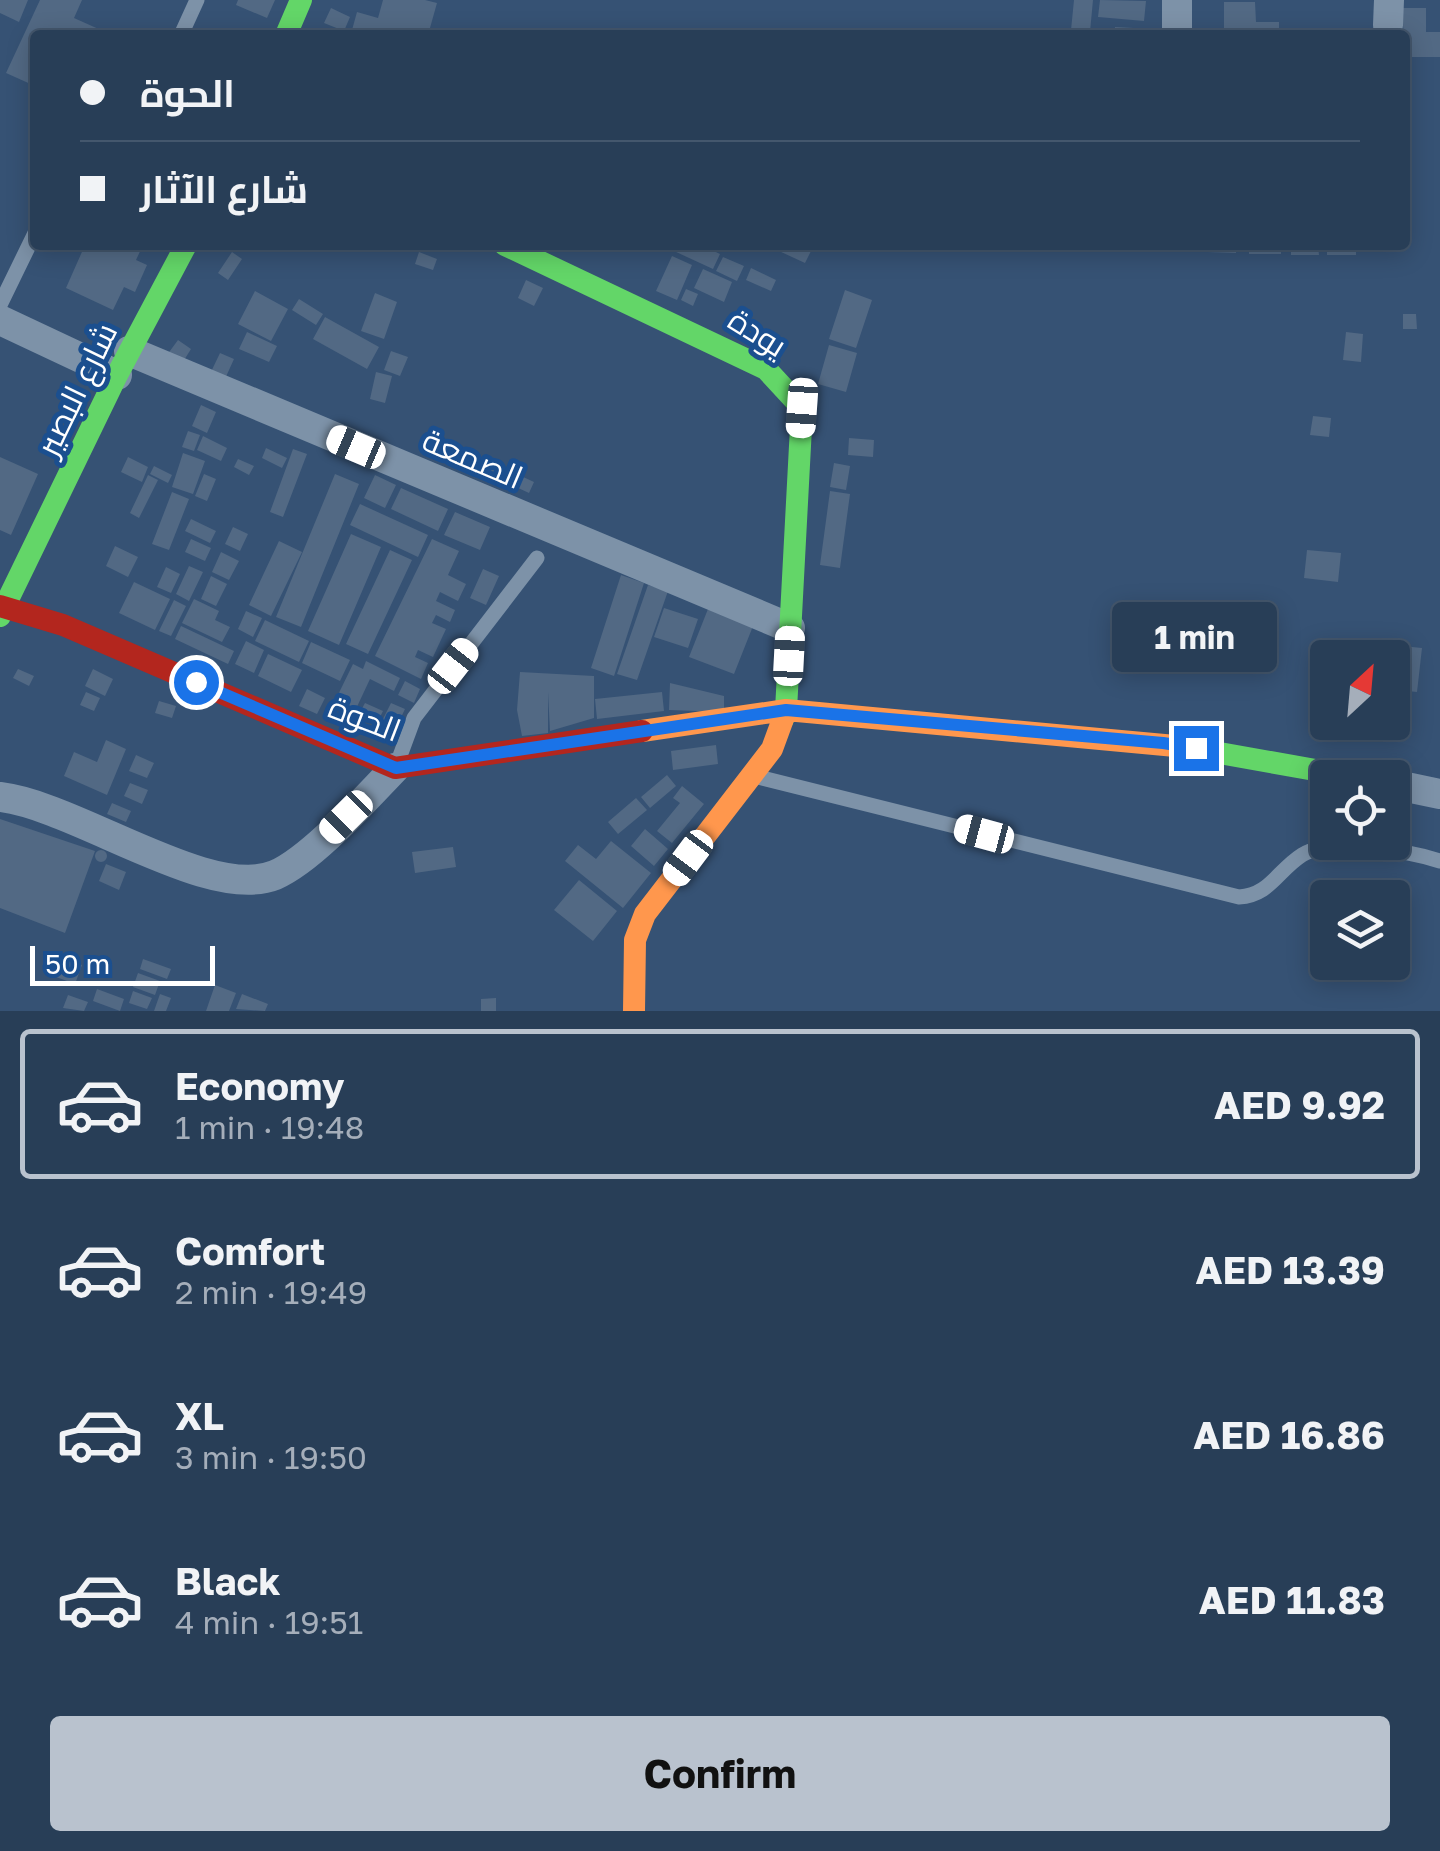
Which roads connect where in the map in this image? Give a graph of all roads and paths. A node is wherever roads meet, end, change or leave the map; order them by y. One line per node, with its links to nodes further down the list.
1 (197, 0): 4 (lane)
2 (300, 0): 5 (street)
3 (1177, 0): 6 (street)
4 (183, 30)
5 (288, 30)
6 (1177, 30)
7 (30, 243): 10 (lane)
8 (183, 250): 12 (street, شارع البصير)
9 (517, 250): 15 (street, يودة)
10 (0, 305)
11 (0, 320): 12 (street, الصمعة)
12 (123, 363): 14 (street, شارع البصير); 15 (street, الصمعة)
13 (537, 558): 17 (lane)
14 (2, 610): 17 (street, الحوة)
15 (790, 628): 16 (street, يودة)
16 (786, 710): 17 (street, الحوة); 18 (street, الحوة); 19 (street, يودة)
17 (396, 768): 22 (street)
18 (1310, 769)
19 (752, 775): 23 (lane); 24 (street, يودة)
20 (1410, 788): 21 (street)
21 (1440, 794)
22 (0, 797)
23 (1440, 861)
24 (634, 1011)

